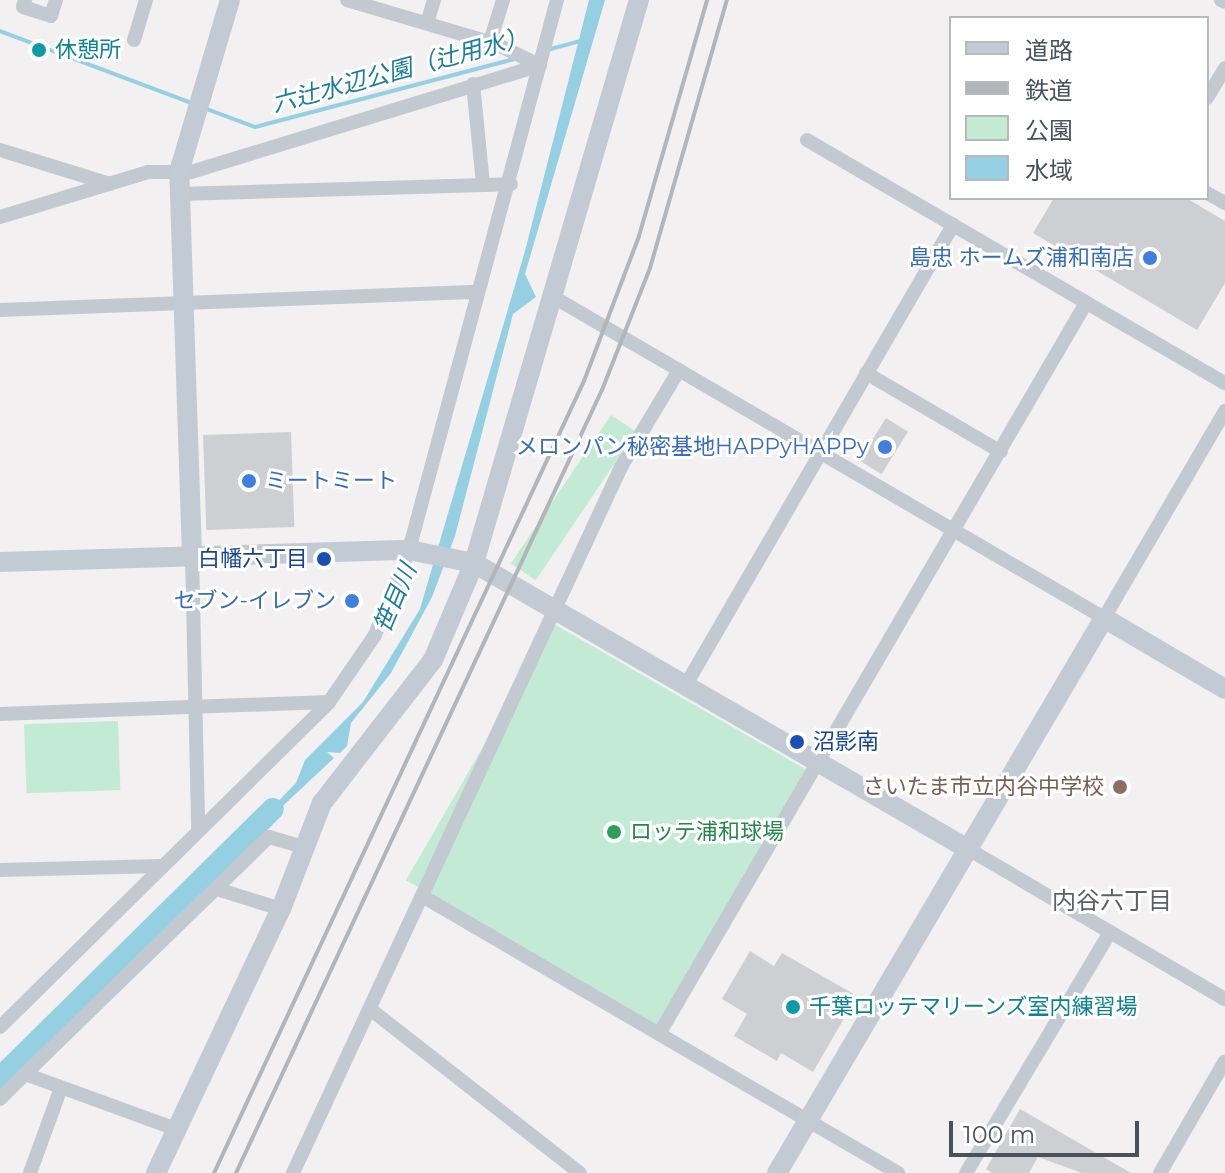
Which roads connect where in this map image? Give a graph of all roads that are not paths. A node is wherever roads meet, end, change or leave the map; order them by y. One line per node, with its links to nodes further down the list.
1 (25, 0): 2 (street)
2 (56, 0)
3 (146, 0): 11 (street)
4 (230, 0): 19 (street)
5 (347, 0): 10 (street)
6 (434, 0): 10 (street)
7 (503, 0): 12 (street)
8 (557, 0): 13 (street)
9 (639, 0): 27 (street)
10 (427, 23): 12 (street)
11 (134, 40)
12 (490, 42): 13 (street)
13 (540, 65): 15 (street); 21 (street)
14 (1225, 68): 16 (street)
15 (473, 84): 19 (street); 22 (street)
16 (1209, 95)
17 (807, 140): 25 (street)
18 (0, 150): 20 (street)
19 (179, 172): 20 (street); 23 (street)
20 (111, 184): 24 (street)
21 (511, 184): 22 (street); 26 (street)
22 (483, 185): 23 (street)
23 (179, 194): 28 (street)
24 (0, 217)
25 (953, 225): 29 (street); 32 (street)
26 (478, 292): 28 (street); 38 (street)
27 (550, 295): 31 (street); 41 (street)
28 (183, 303): 30 (street); 39 (street)
29 (1086, 303): 33 (street); 36 (street)
30 (0, 310)
31 (679, 370): 35 (street); 42 (street)
32 (866, 373): 35 (street); 36 (street)
33 (1225, 383)
34 (1225, 411): 43 (street)
35 (820, 452): 37 (street); 44 (street)
36 (1001, 452): 37 (street)
37 (956, 531): 43 (street); 49 (street)
38 (414, 551): 39 (street); 41 (street); 46 (street)
39 (192, 556): 40 (street); 47 (street)
40 (0, 562)
41 (469, 562): 42 (street); 51 (street)
42 (556, 608): 44 (street); 56 (street)
43 (1104, 618): 45 (street); 52 (street)
44 (687, 683): 49 (street)
45 (1225, 689)
46 (329, 702): 47 (street); 50 (street)
47 (195, 707): 48 (street); 50 (street)
48 (0, 714)
49 (819, 760): 52 (street); 64 (street)
50 (198, 830): 53 (street)
51 (305, 847): 55 (street); 57 (street)
52 (968, 849): 58 (street); 69 (street)
53 (162, 866): 54 (street); 62 (street)
54 (0, 870)
55 (217, 889): 57 (street); 66 (street)
56 (422, 896): 60 (street); 64 (street)
57 (281, 909): 70 (street)
58 (1110, 932): 59 (street); 77 (street)
59 (1225, 999)
60 (370, 1009): 73 (street); 74 (street)
61 (0, 1011): 62 (street)
62 (16, 1011): 63 (street)
63 (0, 1027)
64 (659, 1034): 69 (street)
65 (1225, 1061): 78 (street)
66 (25, 1074): 67 (street); 68 (street)
67 (61, 1088): 70 (street); 72 (street)
68 (0, 1099)
69 (808, 1120): 75 (street); 76 (street)
70 (176, 1129): 71 (street)
71 (162, 1171)
72 (30, 1173)
73 (293, 1173)
74 (580, 1173)
75 (777, 1173)
76 (898, 1173)
77 (966, 1173)
78 (1160, 1173)

